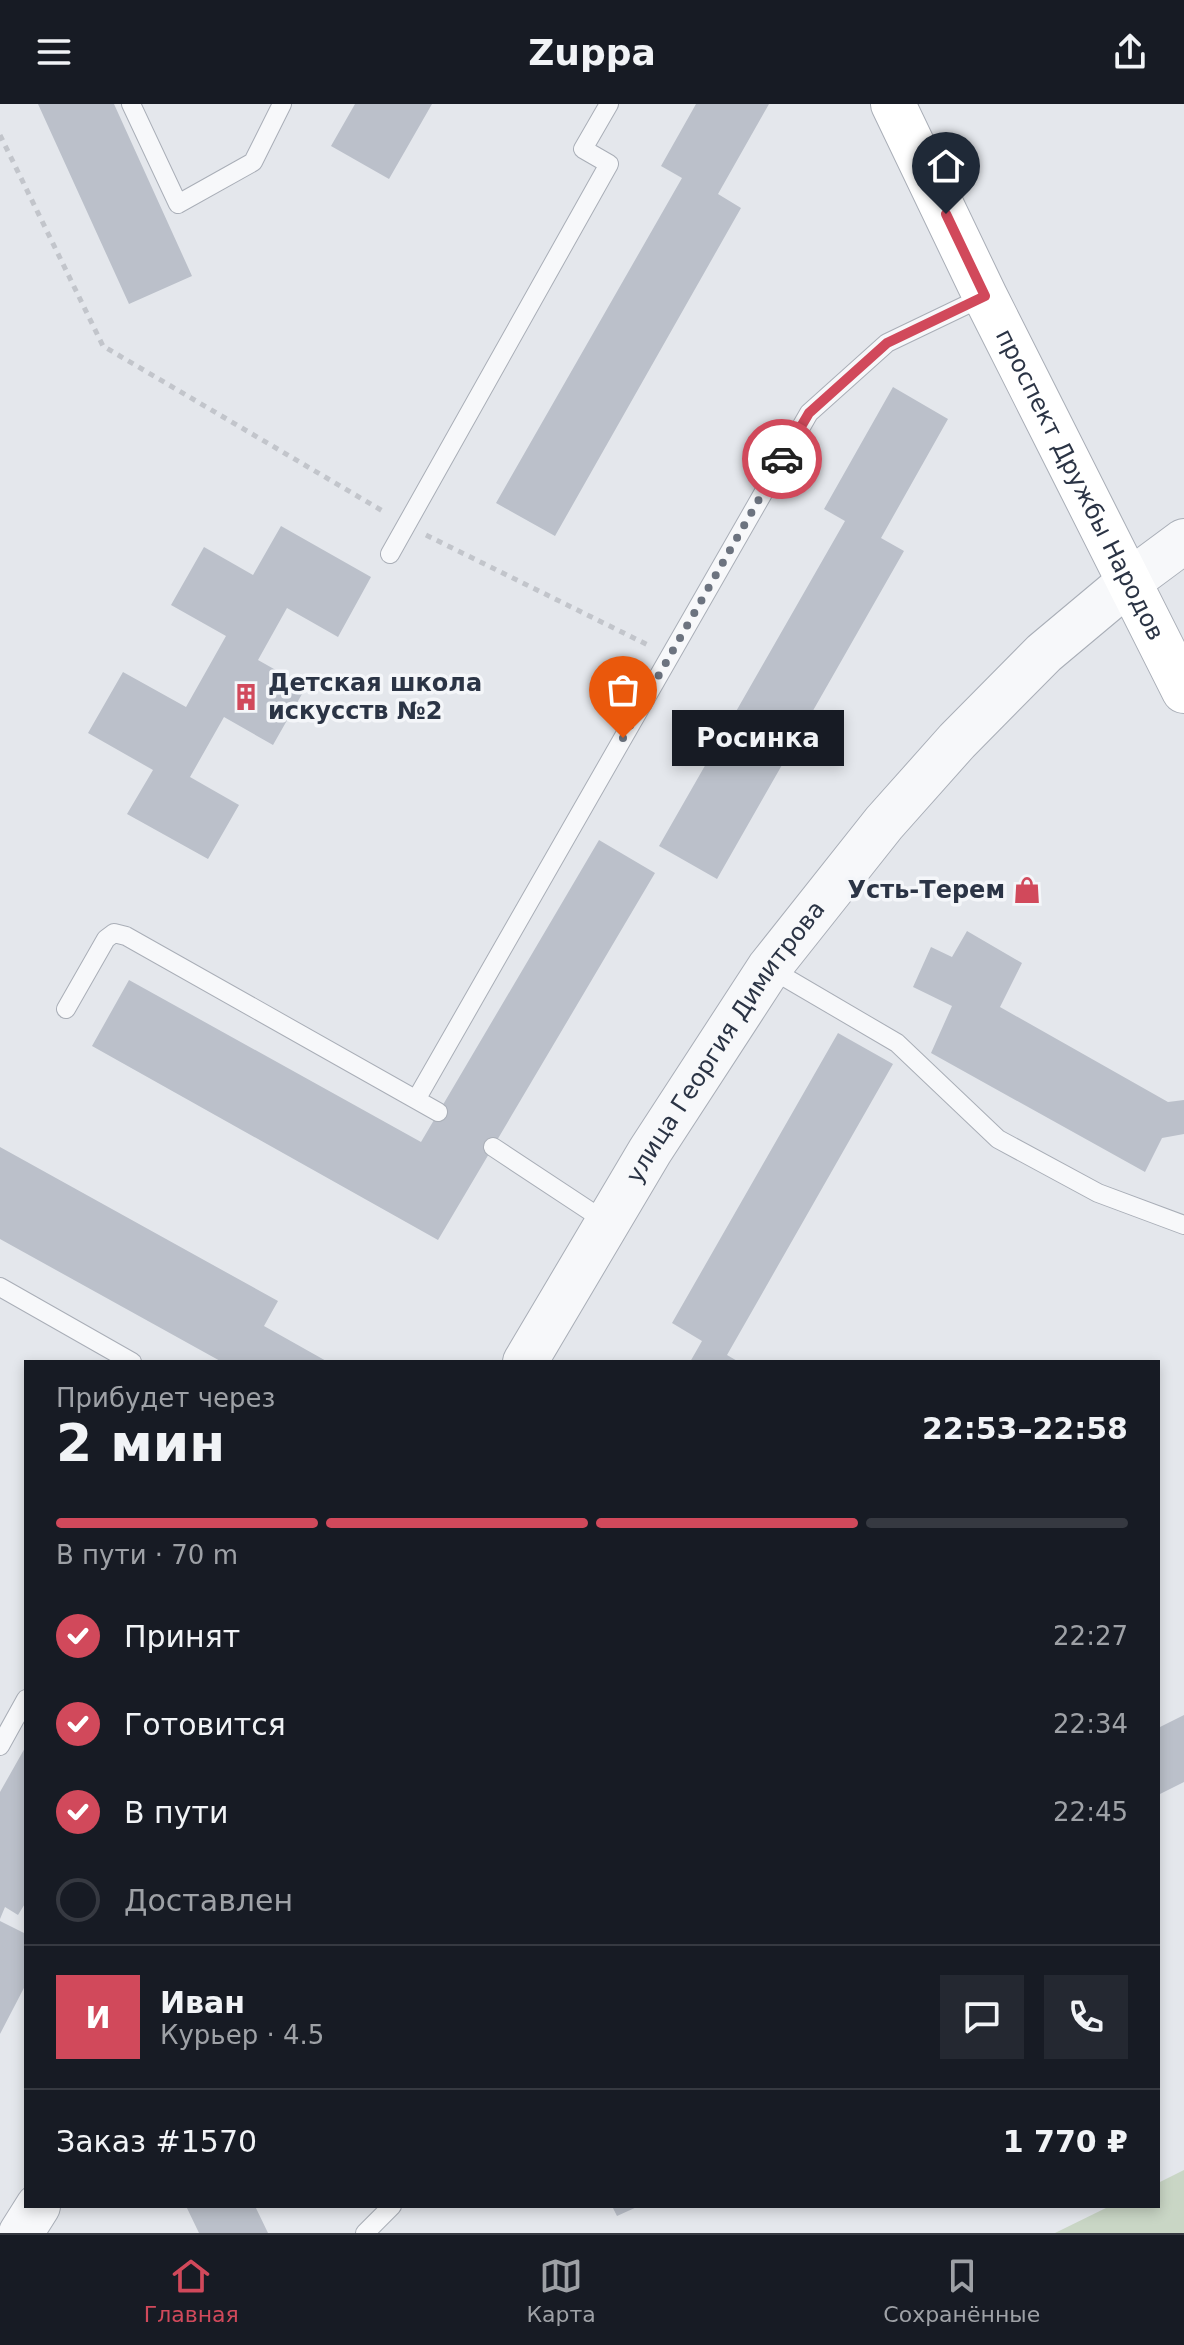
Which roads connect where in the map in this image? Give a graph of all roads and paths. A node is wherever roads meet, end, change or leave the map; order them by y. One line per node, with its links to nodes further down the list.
1 (131, 104): 2 (lane)
2 (282, 104)
3 (609, 104): 7 (lane)
4 (893, 104): 6 (main road, проспект Дружбы Народов)
5 (0, 135): 7 (path)
6 (985, 296): 10 (main road, проспект Дружбы Народов); 11 (lane)
7 (406, 525): 9 (lane); 11 (path)
8 (1184, 541): 10 (street, улица Георгия Димитрова)
9 (390, 554)
10 (1130, 581): 12 (main road, проспект Дружбы Народов); 13 (street, улица Георгия Димитрова)
11 (670, 655): 15 (lane)
12 (1184, 691)
13 (769, 968): 18 (street, улица Георгия Димитрова); 19 (lane)
14 (66, 1009): 15 (lane)
15 (417, 1098): 16 (lane)
16 (438, 1112)
17 (493, 1147): 18 (lane)
18 (608, 1223): 22 (street, улица Георгия Димитрова)
19 (1184, 1225)
20 (0, 1287): 21 (lane)
21 (128, 1360)
22 (526, 1360)
23 (24, 1703): 24 (lane)
24 (0, 1746)
25 (37, 2208): 27 (street)
26 (390, 2208): 28 (lane)
27 (21, 2233)
28 (365, 2233)

